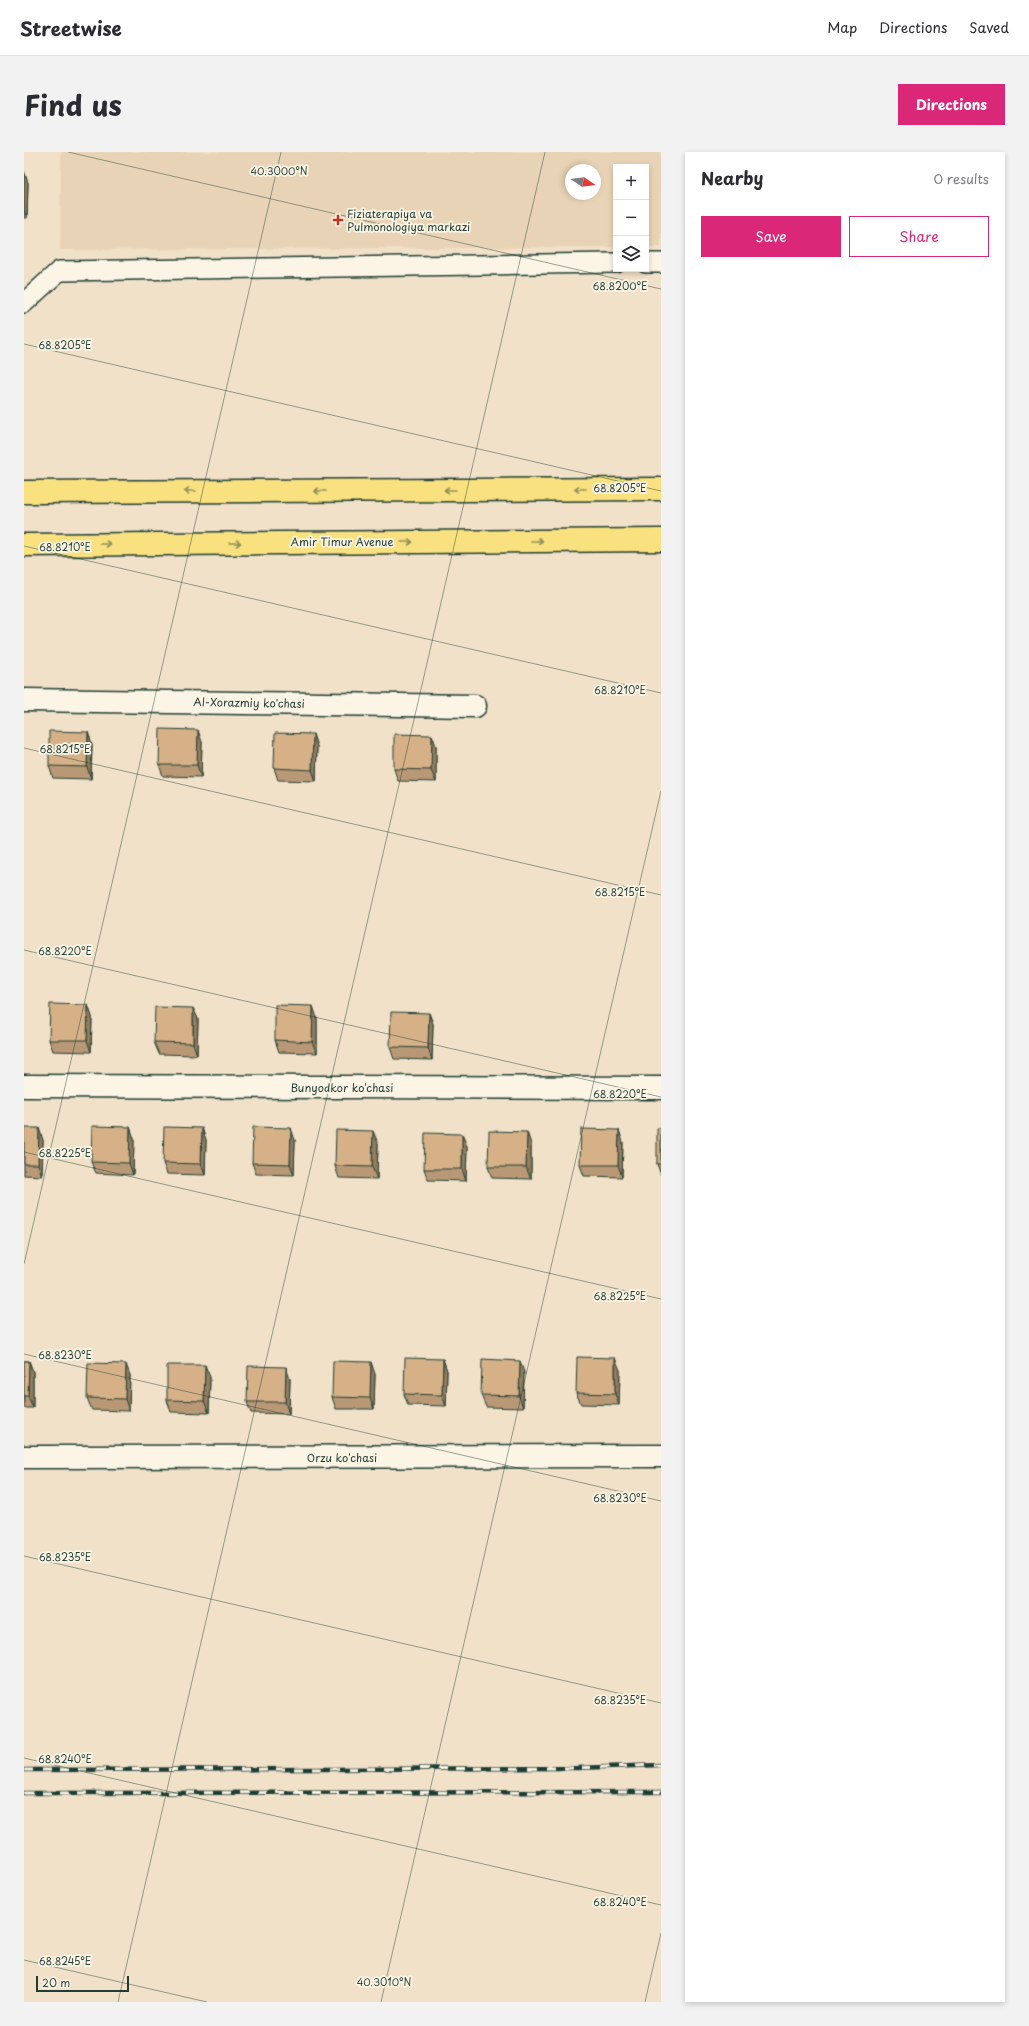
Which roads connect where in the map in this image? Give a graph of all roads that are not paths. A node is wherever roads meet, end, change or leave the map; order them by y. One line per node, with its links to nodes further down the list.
1 (649, 263): 2 (lane)
2 (661, 263)
3 (613, 264): 4 (lane)
4 (24, 303)
5 (661, 489): 6 (highway, one-way to 6)
6 (24, 492)
7 (661, 540): 8 (highway, Amir Timur Avenue, one-way to 7)
8 (24, 545)
9 (24, 700): 10 (street, Al-Xorazmiy ko'chasi)
10 (475, 706)
11 (24, 1086): 12 (street, Bunyodkor ko'chasi)
12 (661, 1088)
13 (661, 1456): 14 (street, Orzu ko'chasi)
14 (24, 1458)

